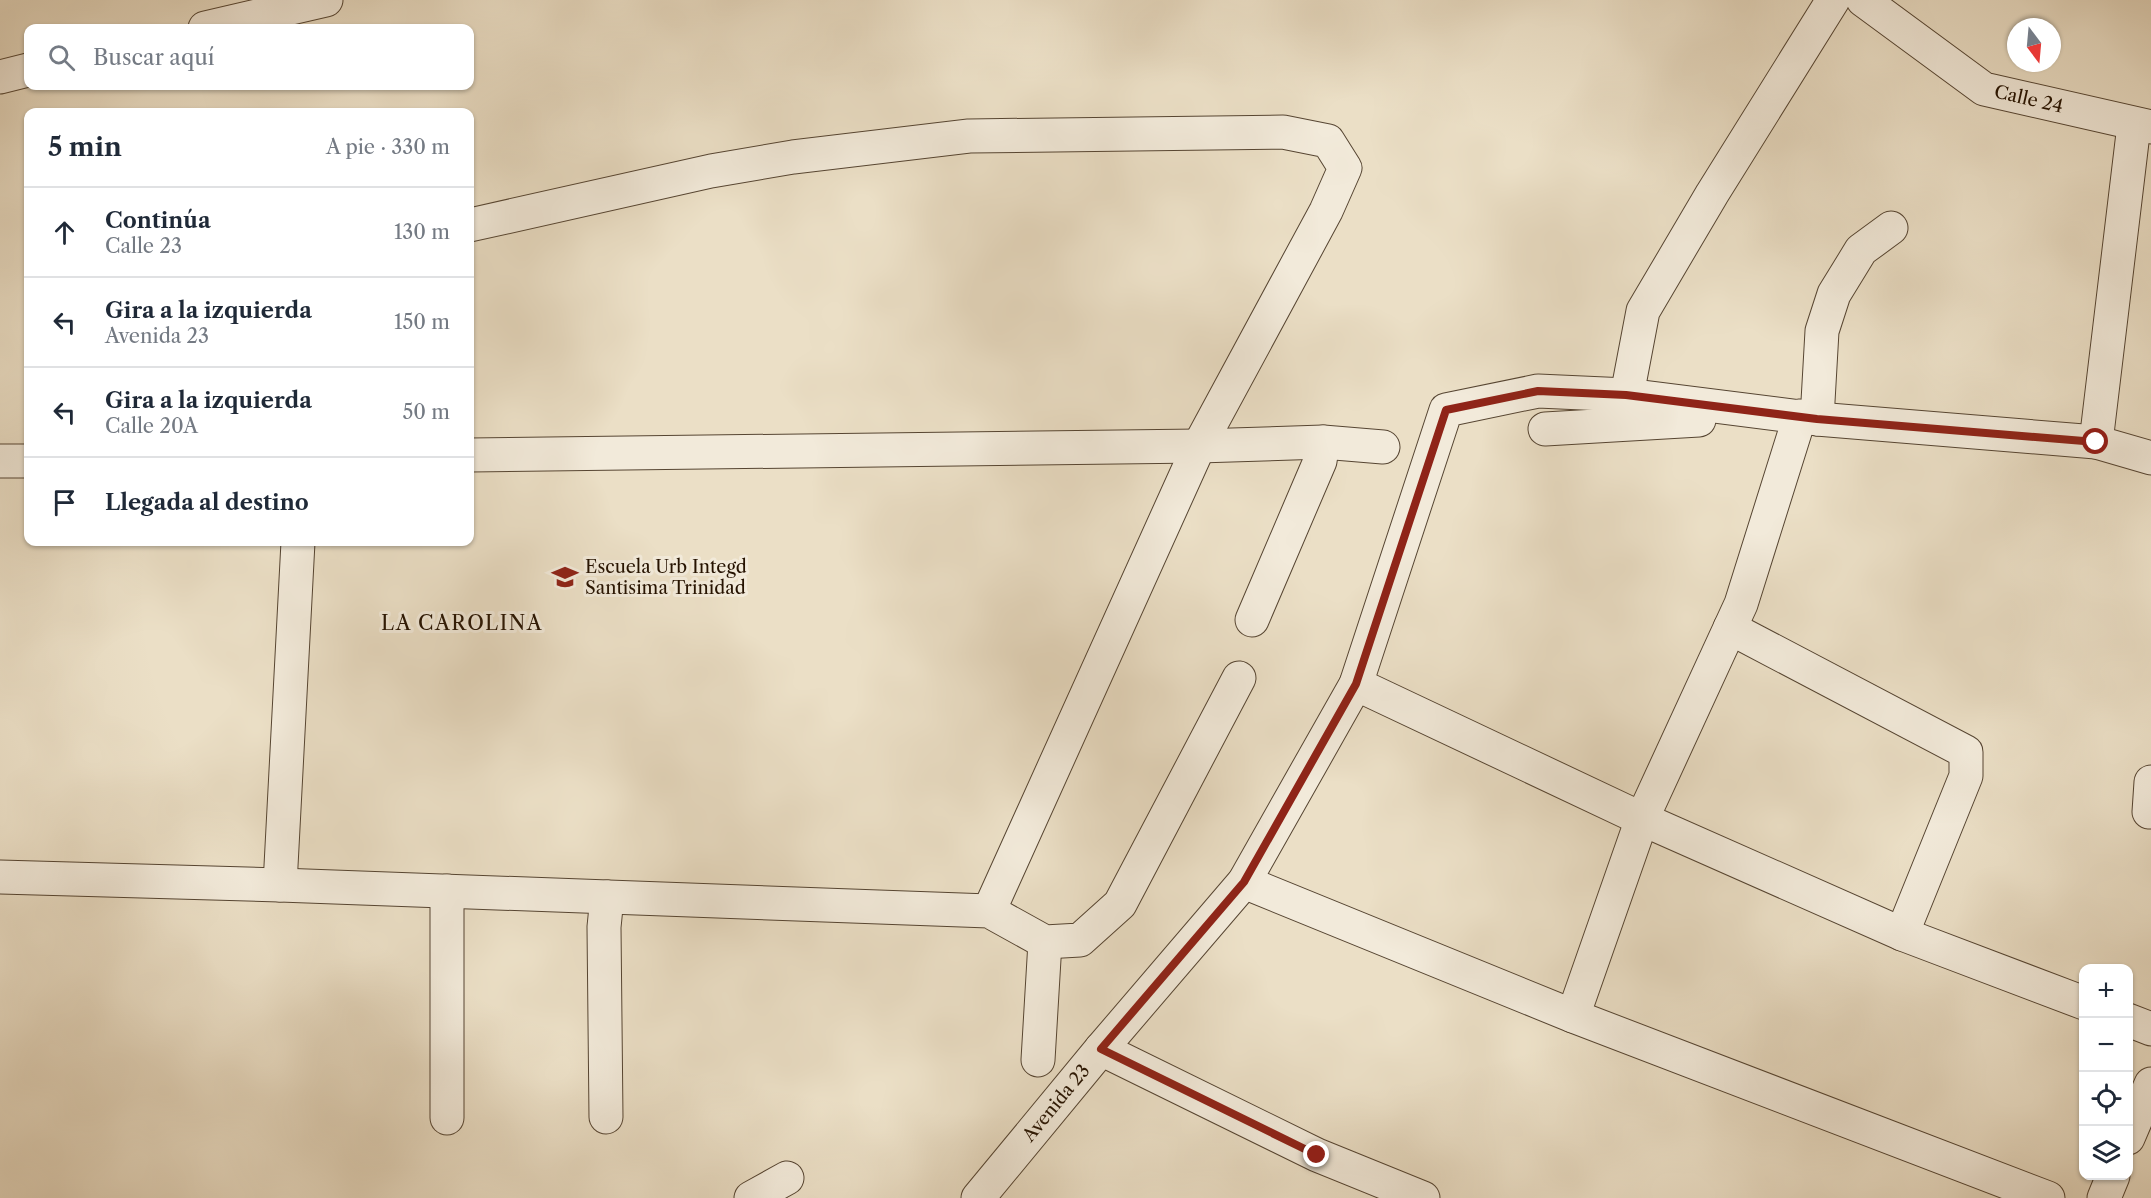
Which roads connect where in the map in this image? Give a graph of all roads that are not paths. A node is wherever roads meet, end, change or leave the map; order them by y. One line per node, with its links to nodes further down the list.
1 (326, 0): 4 (street)
2 (1833, 0): 10 (street)
3 (1863, 0): 7 (street, Calle 24)
4 (222, 24)
5 (24, 71): 6 (street)
6 (0, 77)
7 (2143, 126): 15 (street)
8 (474, 224): 16 (street)
9 (1891, 228): 12 (street)
10 (1626, 395): 11 (street); 26 (street, Avenida 23)
11 (1760, 412): 12 (street); 13 (street)
12 (1809, 418): 15 (street); 24 (street)
13 (1545, 429)
14 (1323, 442): 16 (street); 17 (street); 23 (street)
15 (2096, 442): 19 (street)
16 (1199, 446): 18 (street); 33 (street)
17 (1383, 447)
18 (474, 455)
19 (2151, 458)
20 (24, 461): 21 (street)
21 (0, 462)
22 (298, 546): 30 (street)
23 (1252, 620)
24 (1730, 628): 27 (street); 34 (street)
25 (1239, 678): 35 (street)
26 (1356, 684): 27 (street); 29 (street, Avenida 23)
27 (1642, 819): 34 (street); 37 (street)
28 (0, 878): 30 (street)
29 (1244, 882): 37 (street); 40 (street, Avenida 23)
30 (280, 885): 31 (street)
31 (447, 891): 32 (street); 44 (street)
32 (607, 897): 33 (street); 43 (street)
33 (989, 911): 35 (street)
34 (1902, 934): 36 (street)
35 (1045, 942): 41 (street)
36 (2079, 1001)
37 (1573, 1016): 51 (street)
38 (2133, 1022): 39 (street)
39 (2151, 1029)
40 (1101, 1049): 49 (street, Avenida 23); 50 (street)
41 (1038, 1060)
42 (2151, 1084): 45 (street)
43 (606, 1117)
44 (447, 1118)
45 (2133, 1126)
46 (787, 1178): 48 (street)
47 (2111, 1180): 52 (street)
48 (751, 1198)
49 (978, 1198)
50 (1423, 1198)
51 (2048, 1198)
52 (2104, 1198)

